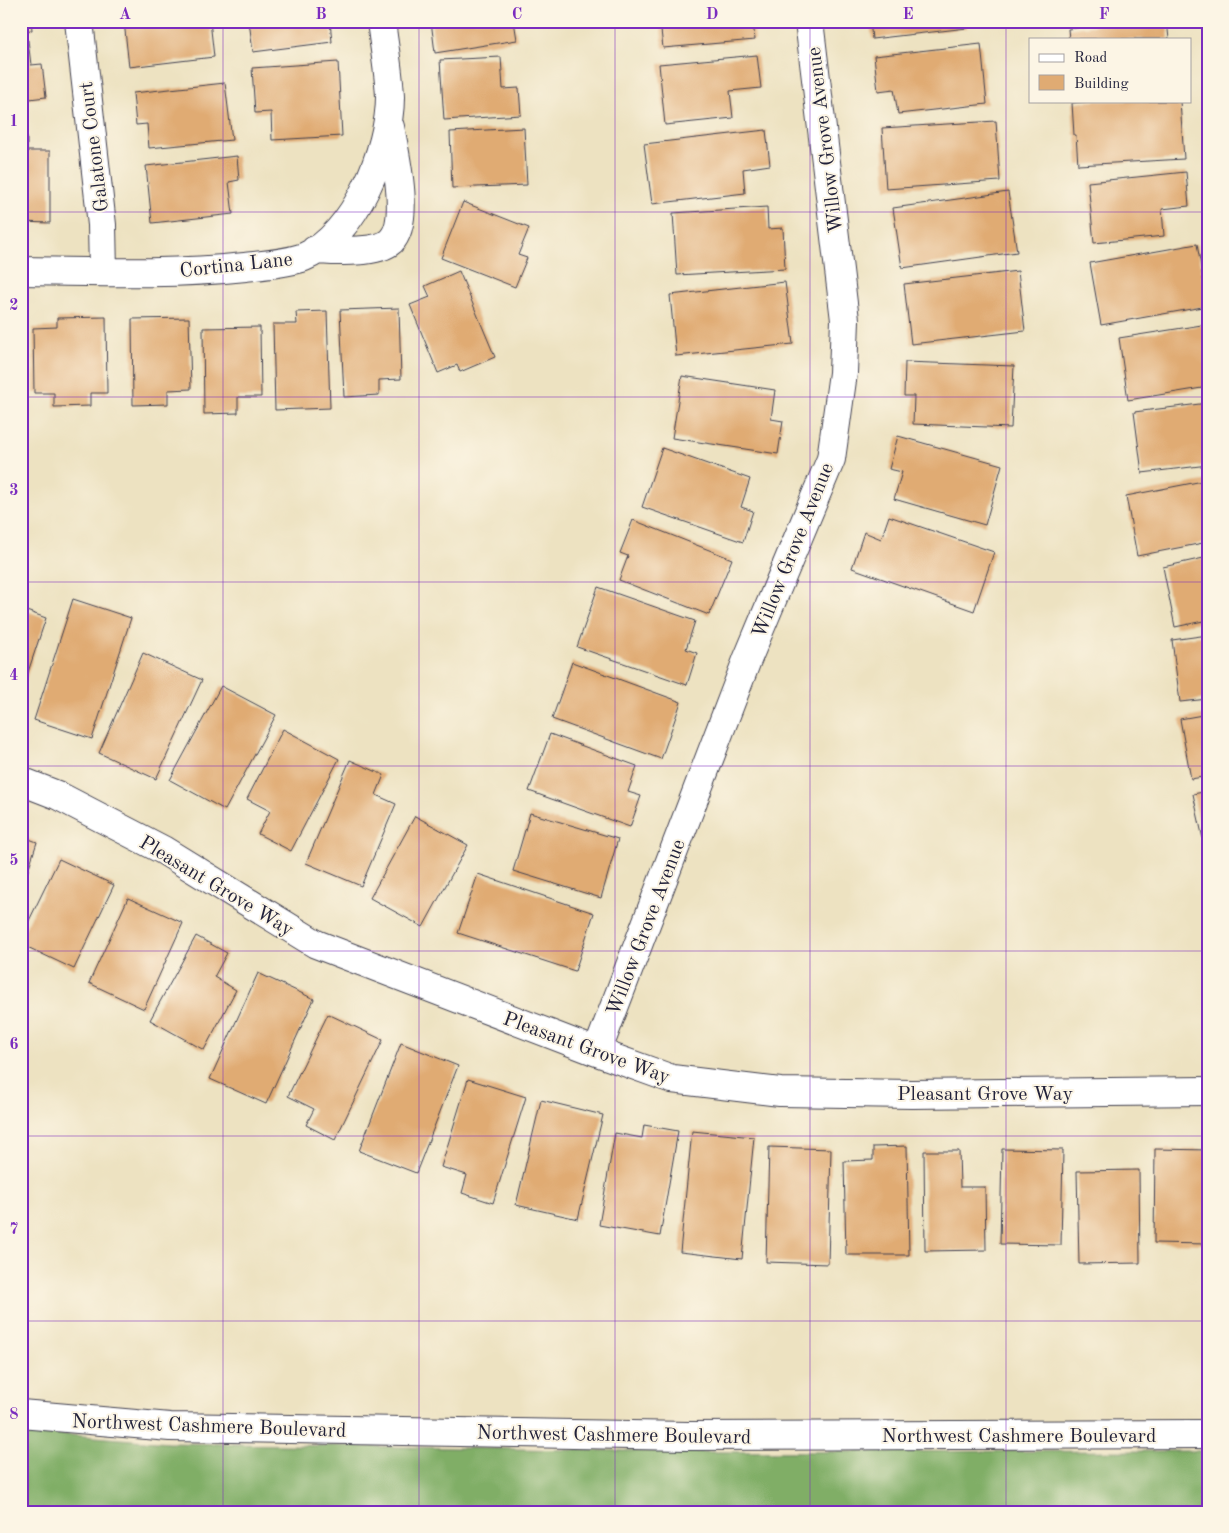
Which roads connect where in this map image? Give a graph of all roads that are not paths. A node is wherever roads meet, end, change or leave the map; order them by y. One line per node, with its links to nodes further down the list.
1 (79, 21): 7 (street, Galatone Court)
2 (381, 21): 4 (street, Cortina Lane)
3 (809, 21): 9 (street, Willow Grove Avenue)
4 (388, 116): 5 (street, Cortina Lane); 5 (street)
5 (315, 250): 7 (street, Cortina Lane)
6 (21, 271): 7 (street, Cortina Lane)
7 (103, 272)
8 (21, 781): 9 (street, Pleasant Grove Way)
9 (597, 1052): 10 (street, Pleasant Grove Way)
10 (1208, 1091)
11 (21, 1414): 12 (street, Northwest Cashmere Boulevard)
12 (1208, 1434)

